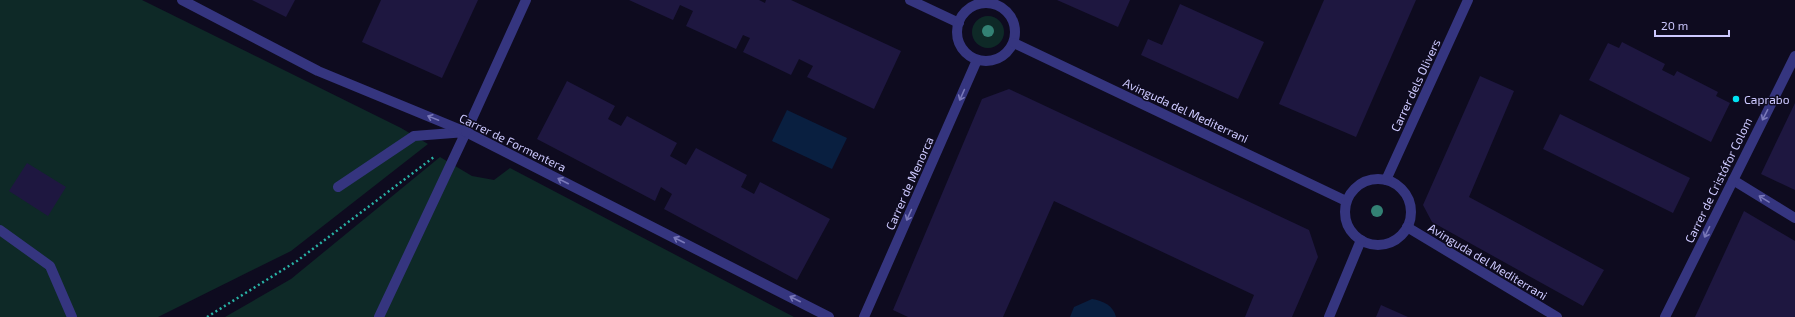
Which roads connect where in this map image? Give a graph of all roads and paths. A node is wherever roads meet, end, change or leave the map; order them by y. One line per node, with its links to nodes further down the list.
1 (182, 0): 10 (street, Carrer de Formentera, one-way to 1)
2 (526, 0): 10 (street)
3 (910, 0): 6 (street)
4 (1468, 0): 12 (street, Carrer dels Olivers)
5 (1001, 3): 6 (street); 7 (street)
6 (959, 23): 9 (street)
7 (1014, 43): 9 (street); 15 (street, Avinguda del Mediterrani)
8 (1795, 56): 13 (street, Carrer de Cristófor Colom, one-way to 13)
9 (977, 60): 24 (street, Carrer de Menorca, one-way to 24)
10 (466, 132): 14 (street); 22 (street); 23 (street, Carrer de Formentera, one-way to 10)
11 (435, 156): 21 (path)
12 (1386, 180): 15 (street); 17 (street)
13 (1733, 180): 16 (street, one-way to 13); 27 (street, Carrer de Cristófor Colom, one-way to 27)
14 (338, 187)
15 (1346, 201): 19 (street)
16 (1795, 218)
17 (1407, 227): 19 (street); 26 (street, Avinguda del Mediterrani)
18 (0, 230): 20 (street)
19 (1361, 240): 25 (street)
20 (72, 317)
21 (207, 317)
22 (379, 317)
23 (829, 317)
24 (864, 317)
25 (1329, 317)
26 (1556, 317)
27 (1666, 317)

